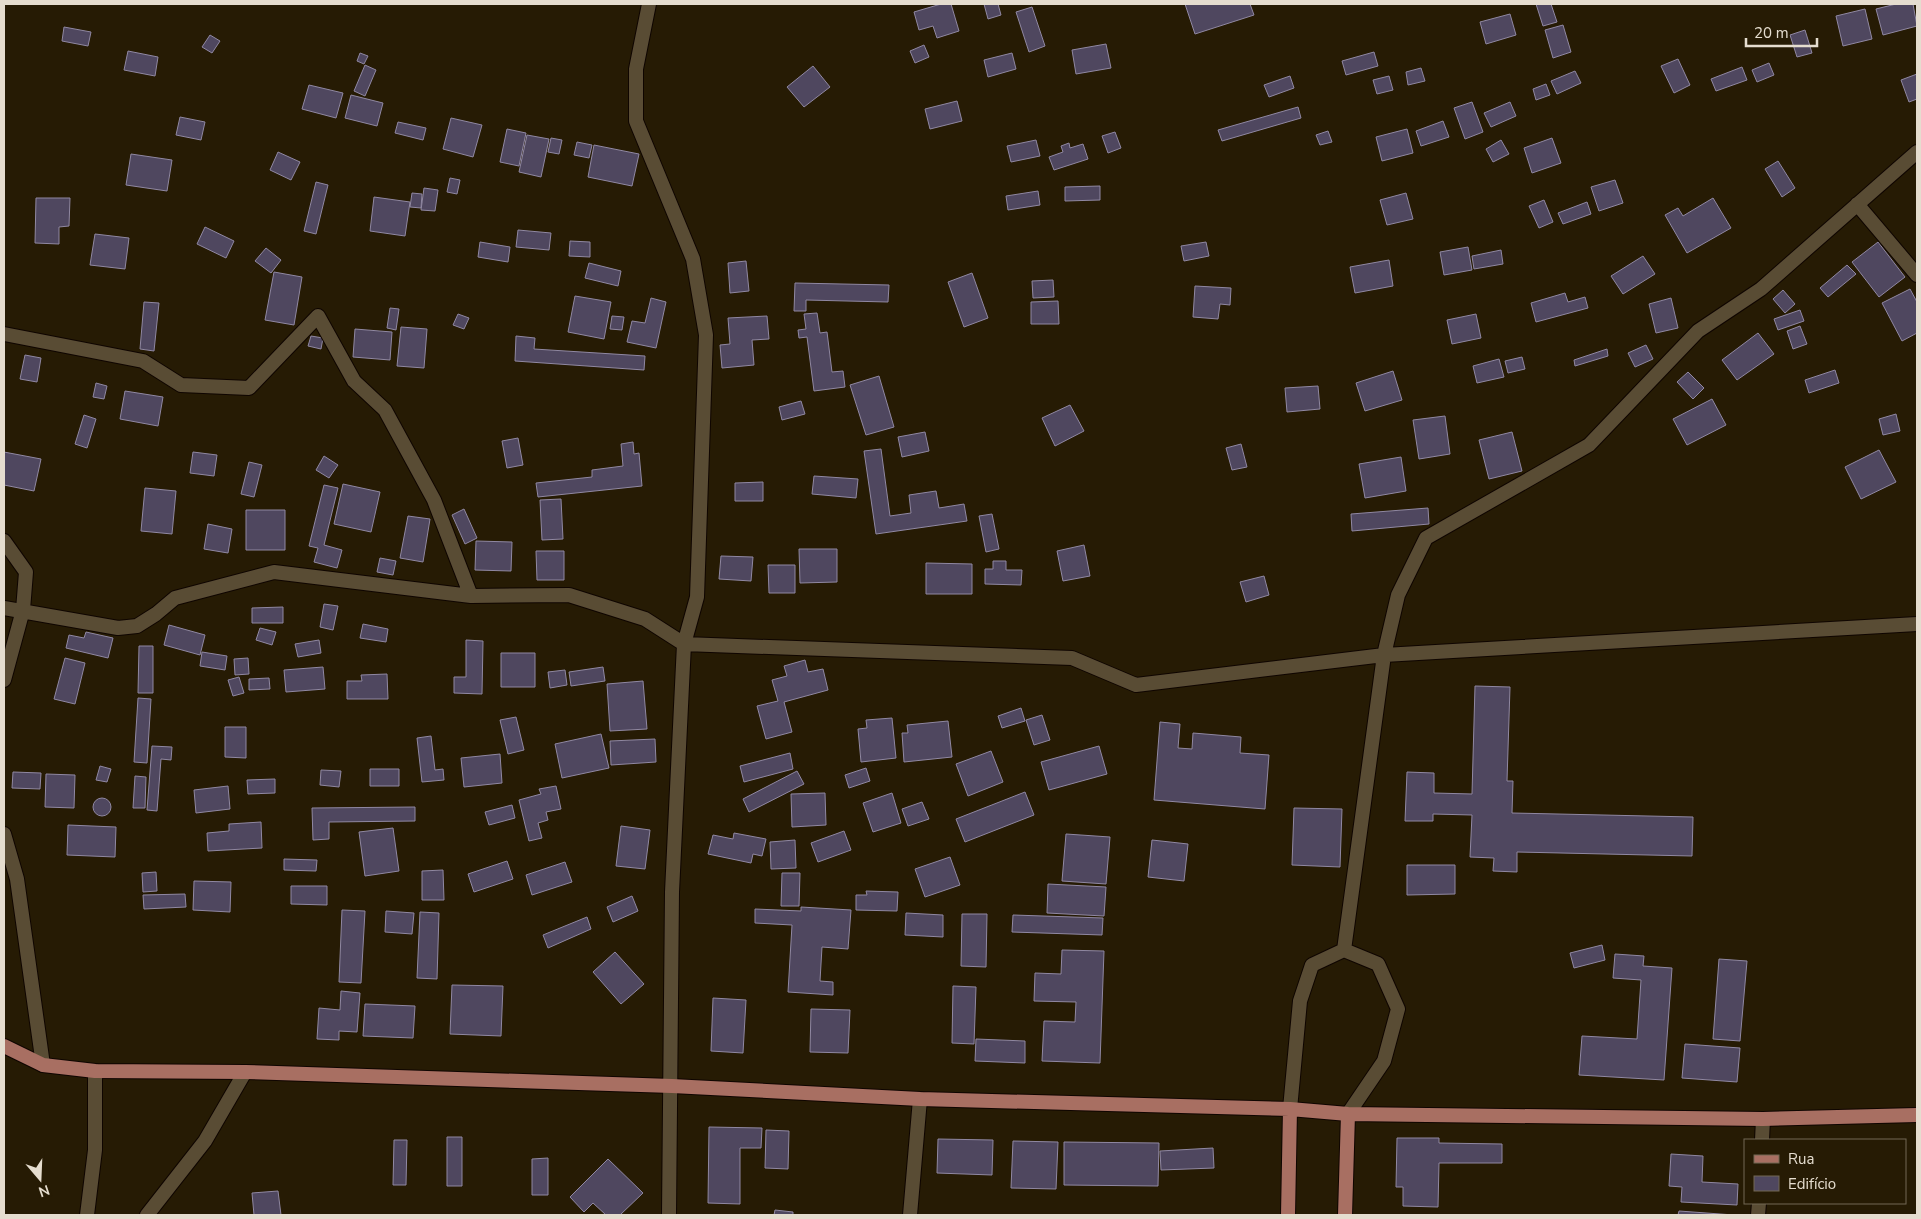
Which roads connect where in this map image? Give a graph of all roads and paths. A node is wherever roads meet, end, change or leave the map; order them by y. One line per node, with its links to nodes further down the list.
1 (648, 4): 11 (street)
2 (1917, 152): 3 (street)
3 (1856, 204): 4 (street); 12 (street)
4 (1917, 275)
5 (4, 334): 7 (street)
6 (4, 540): 9 (street)
7 (471, 596): 9 (street); 11 (street)
8 (4, 608): 9 (street)
9 (23, 610): 13 (street)
10 (1917, 624): 12 (street)
11 (684, 644): 12 (street); 20 (street)
12 (1384, 655): 15 (street)
13 (4, 680)
14 (4, 834): 17 (street)
15 (1344, 950): 22 (street); 23 (street)
16 (4, 1046): 17 (main road)
17 (43, 1065): 18 (main road)
18 (95, 1070): 19 (main road); 27 (street)
19 (245, 1072): 20 (main road); 28 (street)
20 (672, 1086): 21 (main road); 29 (street)
21 (920, 1099): 22 (main road); 30 (street)
22 (1290, 1109): 23 (main road); 31 (main road)
23 (1348, 1114): 25 (main road); 32 (main road)
24 (1917, 1115): 25 (main road)
25 (1763, 1119): 26 (street)
26 (1762, 1139)
27 (87, 1215)
28 (147, 1215)
29 (669, 1215)
30 (910, 1215)
31 (1288, 1215)
32 (1345, 1215)

